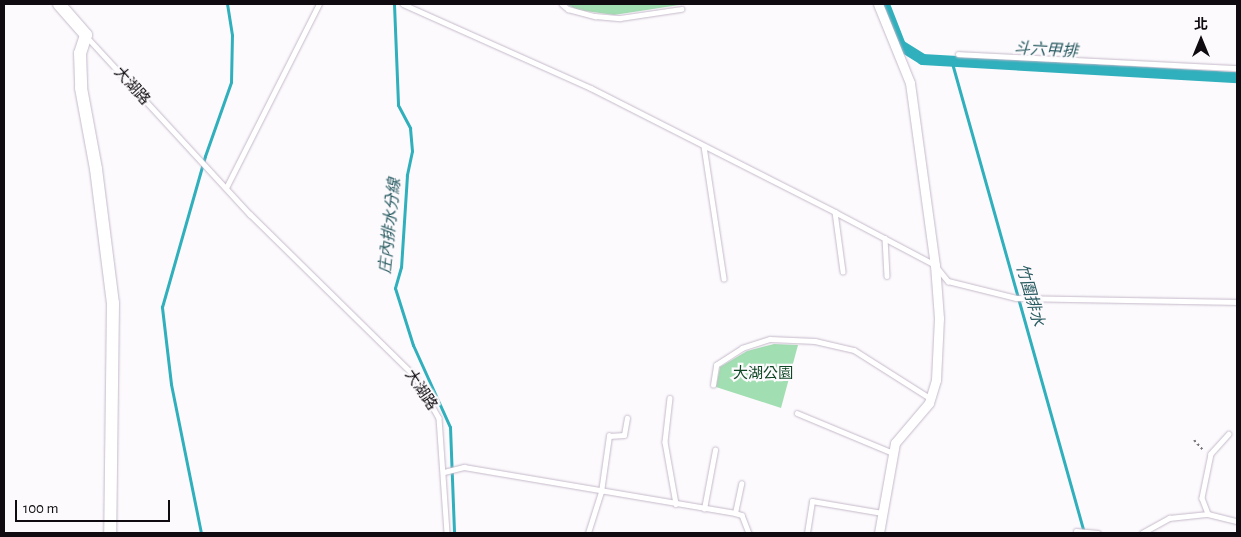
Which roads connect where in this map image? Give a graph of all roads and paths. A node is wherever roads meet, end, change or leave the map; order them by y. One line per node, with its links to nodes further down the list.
1 (59, 4): 7 (street)
2 (319, 4): 11 (lane)
3 (403, 4): 10 (lane)
4 (562, 4): 6 (lane)
5 (878, 4): 14 (street)
6 (681, 9)
7 (86, 35): 11 (lane, 大湖路); 39 (street)
8 (958, 54): 9 (lane)
9 (1237, 68)
10 (704, 146): 12 (lane); 17 (lane)
11 (226, 188): 29 (lane, 大湖路)
12 (835, 212): 13 (lane); 15 (lane)
13 (886, 238): 14 (lane); 16 (lane)
14 (935, 264): 18 (lane); 21 (street)
15 (843, 271)
16 (887, 276)
17 (724, 278)
18 (1237, 302)
19 (713, 386): 21 (lane)
20 (670, 398): 32 (lane)
21 (930, 399): 27 (street)
22 (797, 412): 27 (lane)
23 (627, 418): 31 (lane)
24 (1229, 434): 28 (lane)
25 (1194, 440): 28 (path)
26 (715, 450): 33 (lane)
27 (893, 453): 35 (street)
28 (1210, 458): 36 (lane)
29 (444, 472): 31 (lane); 40 (lane, 大湖路)
30 (740, 484): 34 (lane)
31 (601, 492): 32 (lane); 41 (lane)
32 (676, 504): 33 (lane)
33 (704, 509): 34 (lane)
34 (735, 513): 42 (lane)
35 (882, 513): 43 (lane); 44 (street)
36 (1208, 514): 37 (lane); 46 (lane)
37 (1237, 520)
38 (1076, 531): 45 (lane)
39 (110, 533)
40 (447, 533)
41 (588, 533)
42 (749, 533)
43 (807, 533)
44 (879, 533)
45 (1098, 533)
46 (1142, 533)

